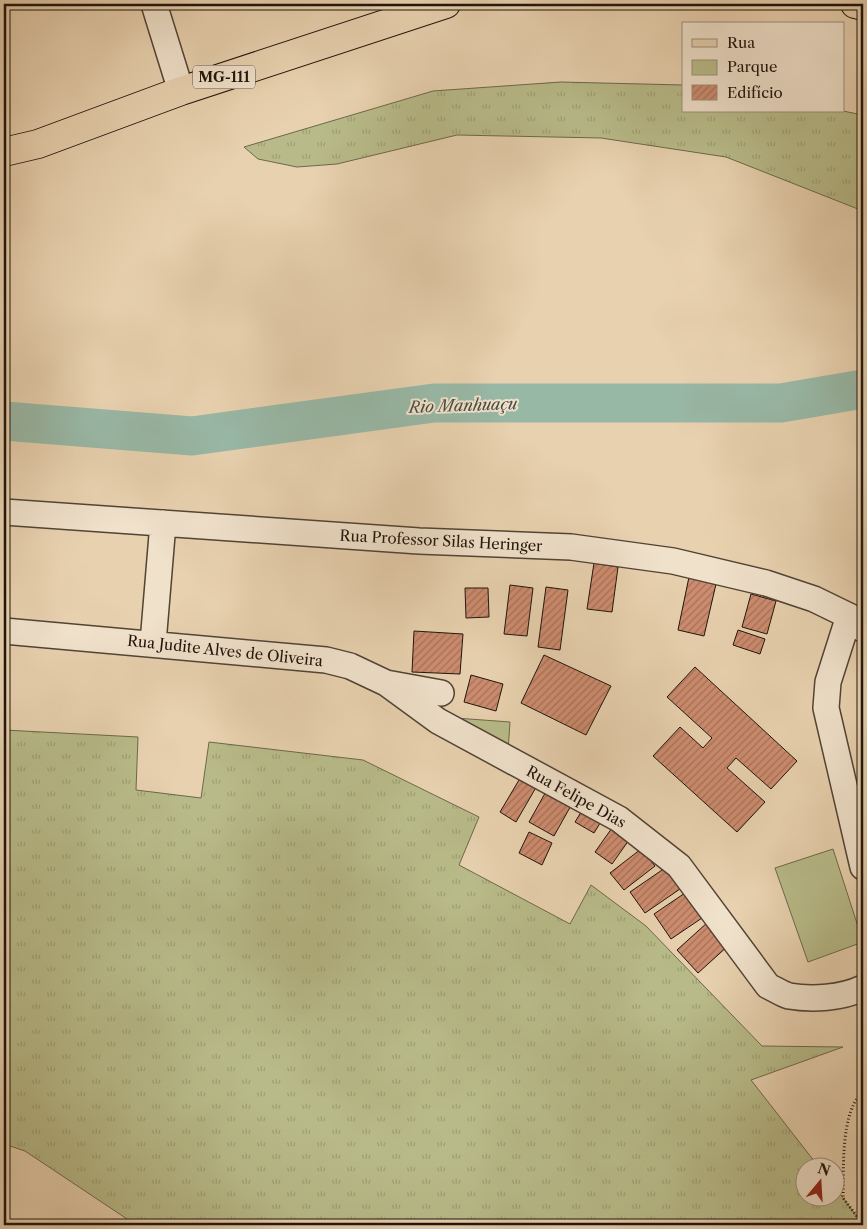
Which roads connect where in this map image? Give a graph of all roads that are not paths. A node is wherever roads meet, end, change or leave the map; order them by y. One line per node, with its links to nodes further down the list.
1 (154, 4): 5 (street)
2 (446, 4): 5 (main road, MG-111)
3 (855, 4): 4 (main road)
4 (863, 6)
5 (181, 91): 6 (main road, MG-111)
6 (4, 152)
7 (4, 512): 8 (street, Rua Professor Silas Heringer)
8 (163, 523): 9 (street, Rua Professor Silas Heringer); 11 (street)
9 (856, 623): 14 (street)
10 (4, 630): 11 (street, Rua Judite Alves de Oliveira)
11 (153, 644): 12 (street, Rua Judite Alves de Oliveira)
12 (386, 683): 13 (street, Rua Judite Alves de Oliveira); 15 (street, Rua Felipe Dias)
13 (441, 693)
14 (863, 867)
15 (863, 988)

